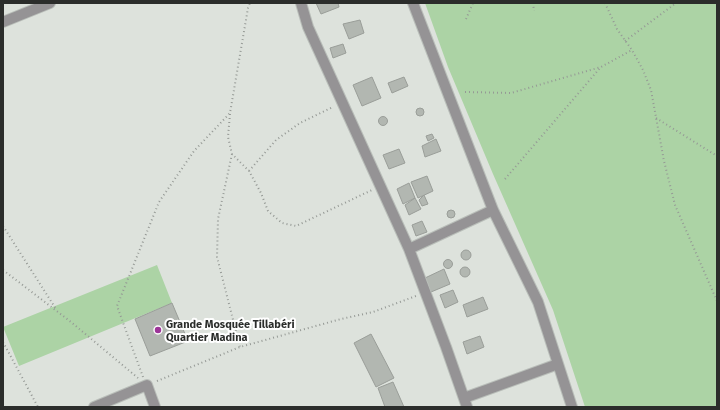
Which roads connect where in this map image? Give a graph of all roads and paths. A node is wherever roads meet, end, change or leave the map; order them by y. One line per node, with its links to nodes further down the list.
1 (50, 3): 11 (street)
2 (250, 3): 17 (path)
3 (301, 3): 16 (street)
4 (413, 3): 24 (street)
5 (473, 3): 10 (path)
6 (533, 3): 9 (path)
7 (605, 3): 12 (path)
8 (676, 3): 12 (path)
9 (534, 10)
10 (466, 19)
11 (3, 22)
12 (626, 41): 13 (path)
13 (632, 50): 14 (path); 18 (path)
14 (601, 67): 15 (path); 22 (path)
15 (466, 92)
16 (342, 102): 21 (path); 23 (street)
17 (230, 113): 19 (path); 34 (path)
18 (656, 118): 20 (path); 29 (path)
19 (232, 154): 21 (path); 32 (path)
20 (717, 156)
21 (249, 171): 23 (path)
22 (505, 179)
23 (381, 187): 26 (street)
24 (493, 210): 26 (street); 33 (street)
25 (3, 226): 30 (path)
26 (409, 249): 28 (street)
27 (3, 270): 30 (path)
28 (426, 292): 32 (path); 35 (street)
29 (717, 300)
30 (58, 312): 34 (path)
31 (3, 342): 36 (path)
32 (240, 348): 34 (path)
33 (558, 364): 35 (street); 39 (street)
34 (147, 385): 37 (street); 38 (street)
35 (466, 403)
36 (38, 407)
37 (94, 407)
38 (155, 407)
39 (572, 407)

